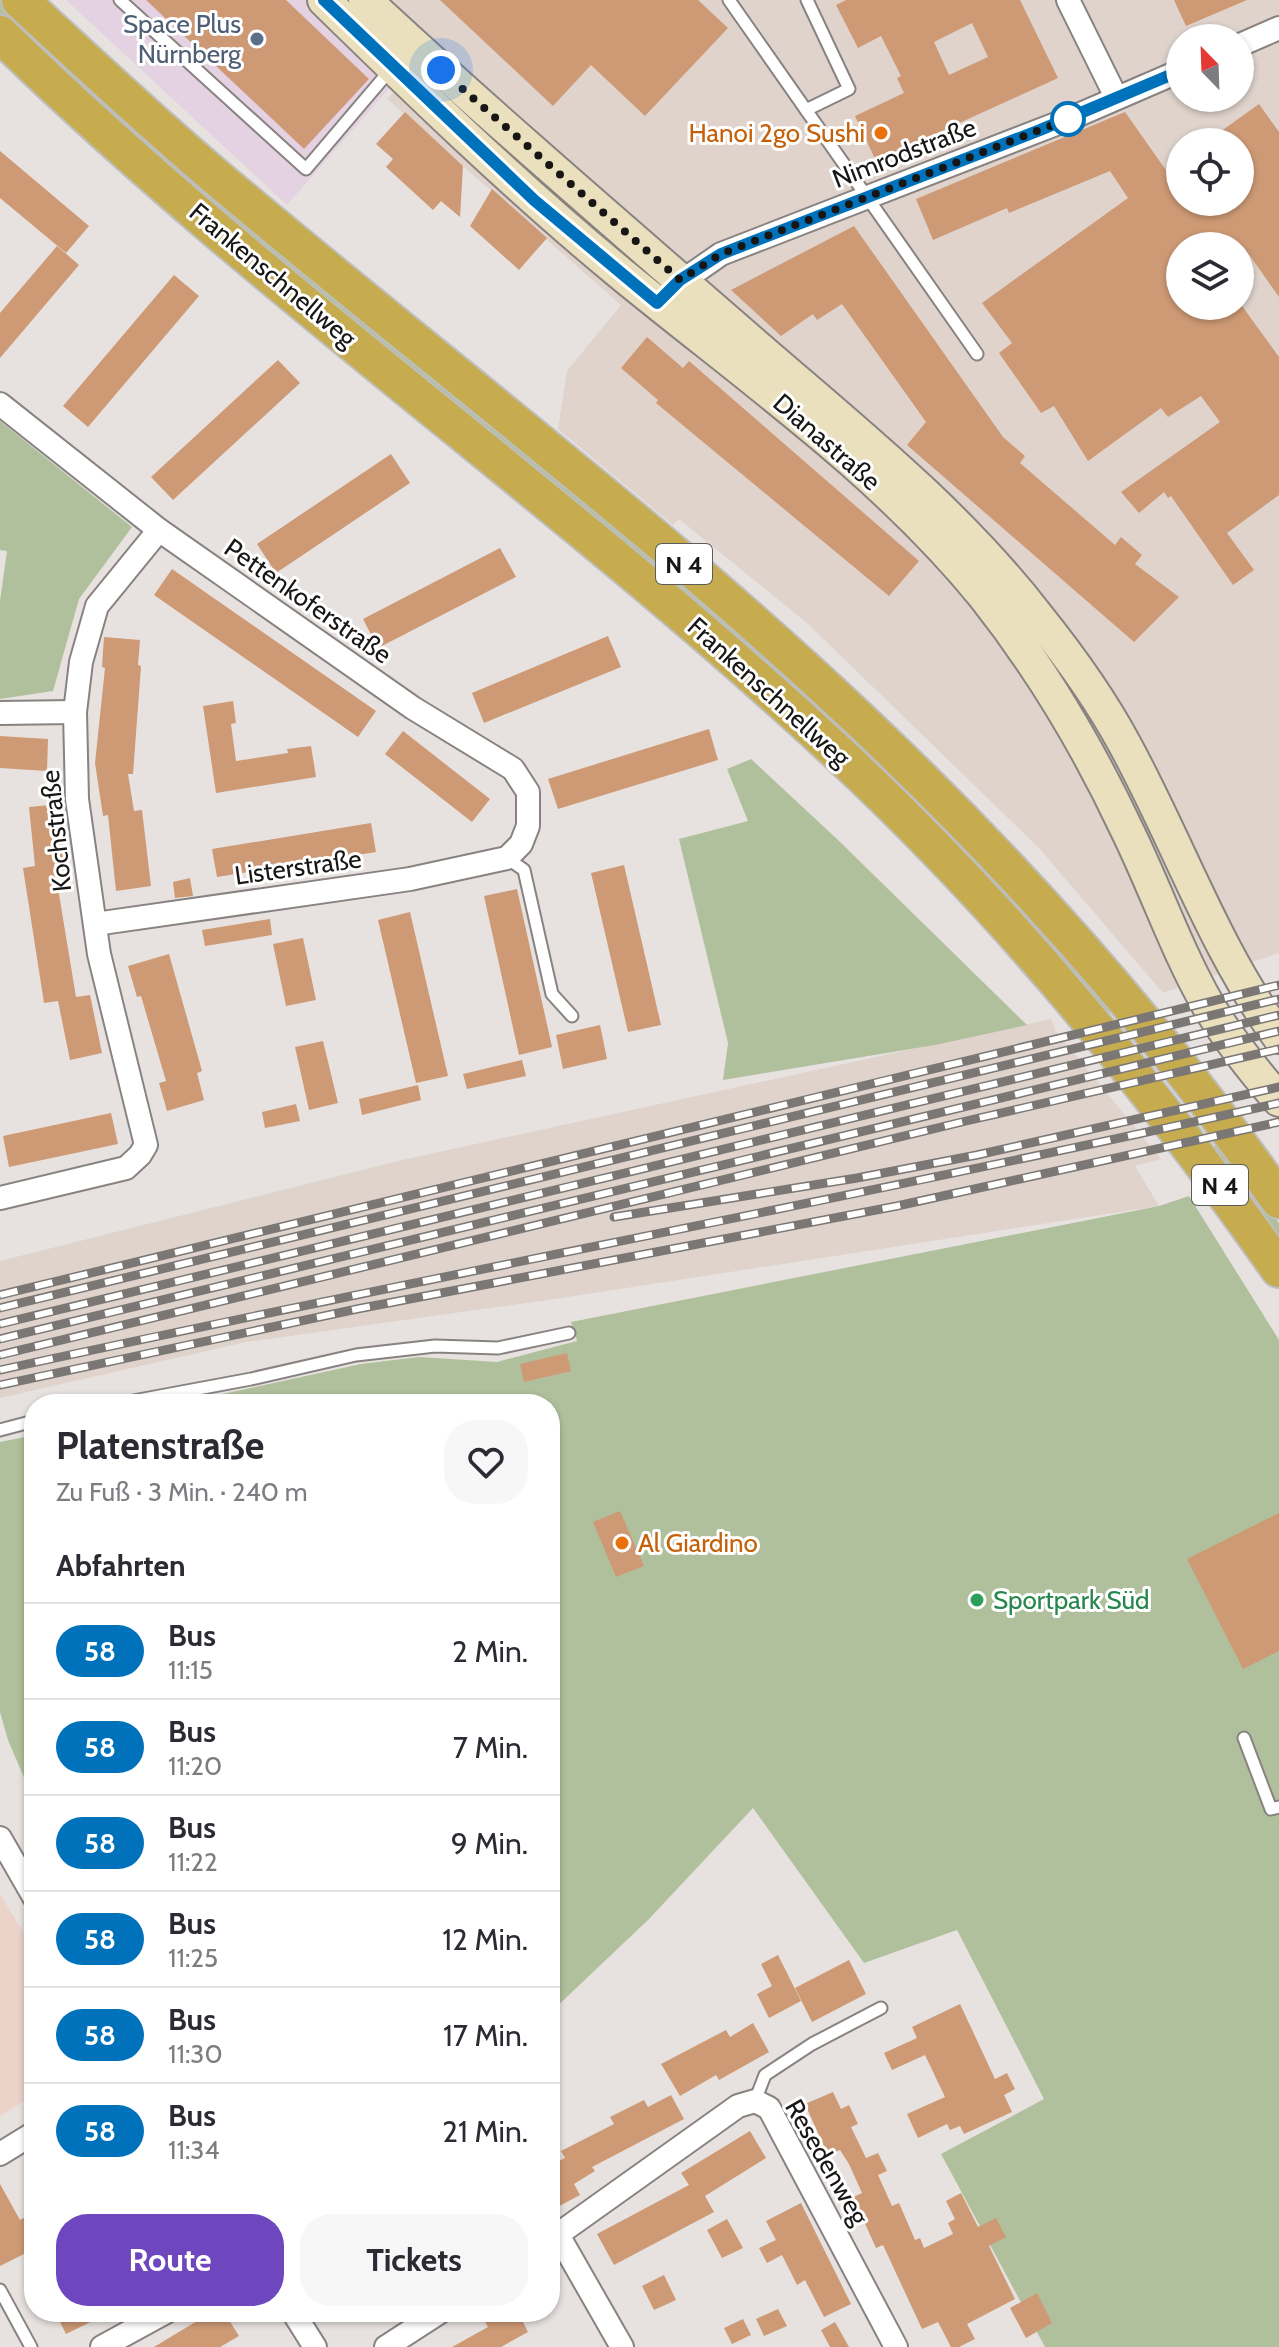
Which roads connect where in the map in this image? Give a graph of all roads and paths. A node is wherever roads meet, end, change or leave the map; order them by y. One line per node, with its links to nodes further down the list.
1 (20, 0): 13 (highway, Frankenschnellweg)
2 (46, 0): 13 (highway)
3 (120, 0): 14 (lane)
4 (324, 0): 14 (main road, Dianastraße)
5 (365, 0): 20 (main road, Dianastraße)
6 (729, 0): 18 (lane)
7 (807, 0): 18 (lane)
8 (1068, 0): 17 (street)
9 (1279, 28): 11 (street)
10 (0, 34): 16 (highway, Frankenschnellweg / N 4)
11 (1254, 39)
12 (0, 46): 16 (highway)
13 (70, 47): 33 (highway, Frankenschnellweg / N 4)
14 (393, 66): 21 (main road, Dianastraße)
15 (1166, 77): 17 (street, Nimrodstraße)
16 (45, 78): 34 (highway, Frankenschnellweg / N 4)
17 (1116, 97): 19 (street, Nimrodstraße)
18 (806, 110): 19 (lane)
19 (866, 199): 20 (street, Nimrodstraße); 22 (lane)
20 (680, 280): 21 (street, Nimrodstraße); 30 (main road, Dianastraße)
21 (657, 303): 31 (main road, Dianastraße)
22 (977, 354)
23 (0, 404): 24 (street, Pettenkoferstraße)
24 (159, 530): 25 (street, Kochstraße); 27 (street, Pettenkoferstraße)
25 (75, 712): 26 (street); 28 (street, Kochstraße)
26 (0, 713)
27 (507, 858): 28 (street, Listerstraße); 29 (lane)
28 (95, 924): 32 (street, Kochstraße)
29 (572, 1016)
30 (1279, 1037)
31 (1279, 1100)
32 (0, 1198)
33 (1279, 1200)
34 (1279, 1269)
35 (569, 1333): 36 (lane)
36 (171, 1394)
37 (24, 1424): 38 (lane)
38 (0, 1430)
39 (1244, 1738): 40 (lane)
40 (1279, 1807)
41 (0, 1838): 42 (street)
42 (24, 1880)
43 (881, 2008): 44 (lane)
44 (755, 2101): 47 (street, Resedenweg); 58 (street, Resedenweg)
45 (24, 2139): 46 (street)
46 (0, 2154)
47 (560, 2234)
48 (560, 2248): 57 (street)
49 (0, 2290): 53 (lane)
50 (148, 2322): 54 (street)
51 (299, 2322): 55 (street)
52 (425, 2322): 56 (street)
53 (31, 2347)
54 (102, 2347)
55 (315, 2347)
56 (386, 2347)
57 (622, 2347)
58 (896, 2347)

